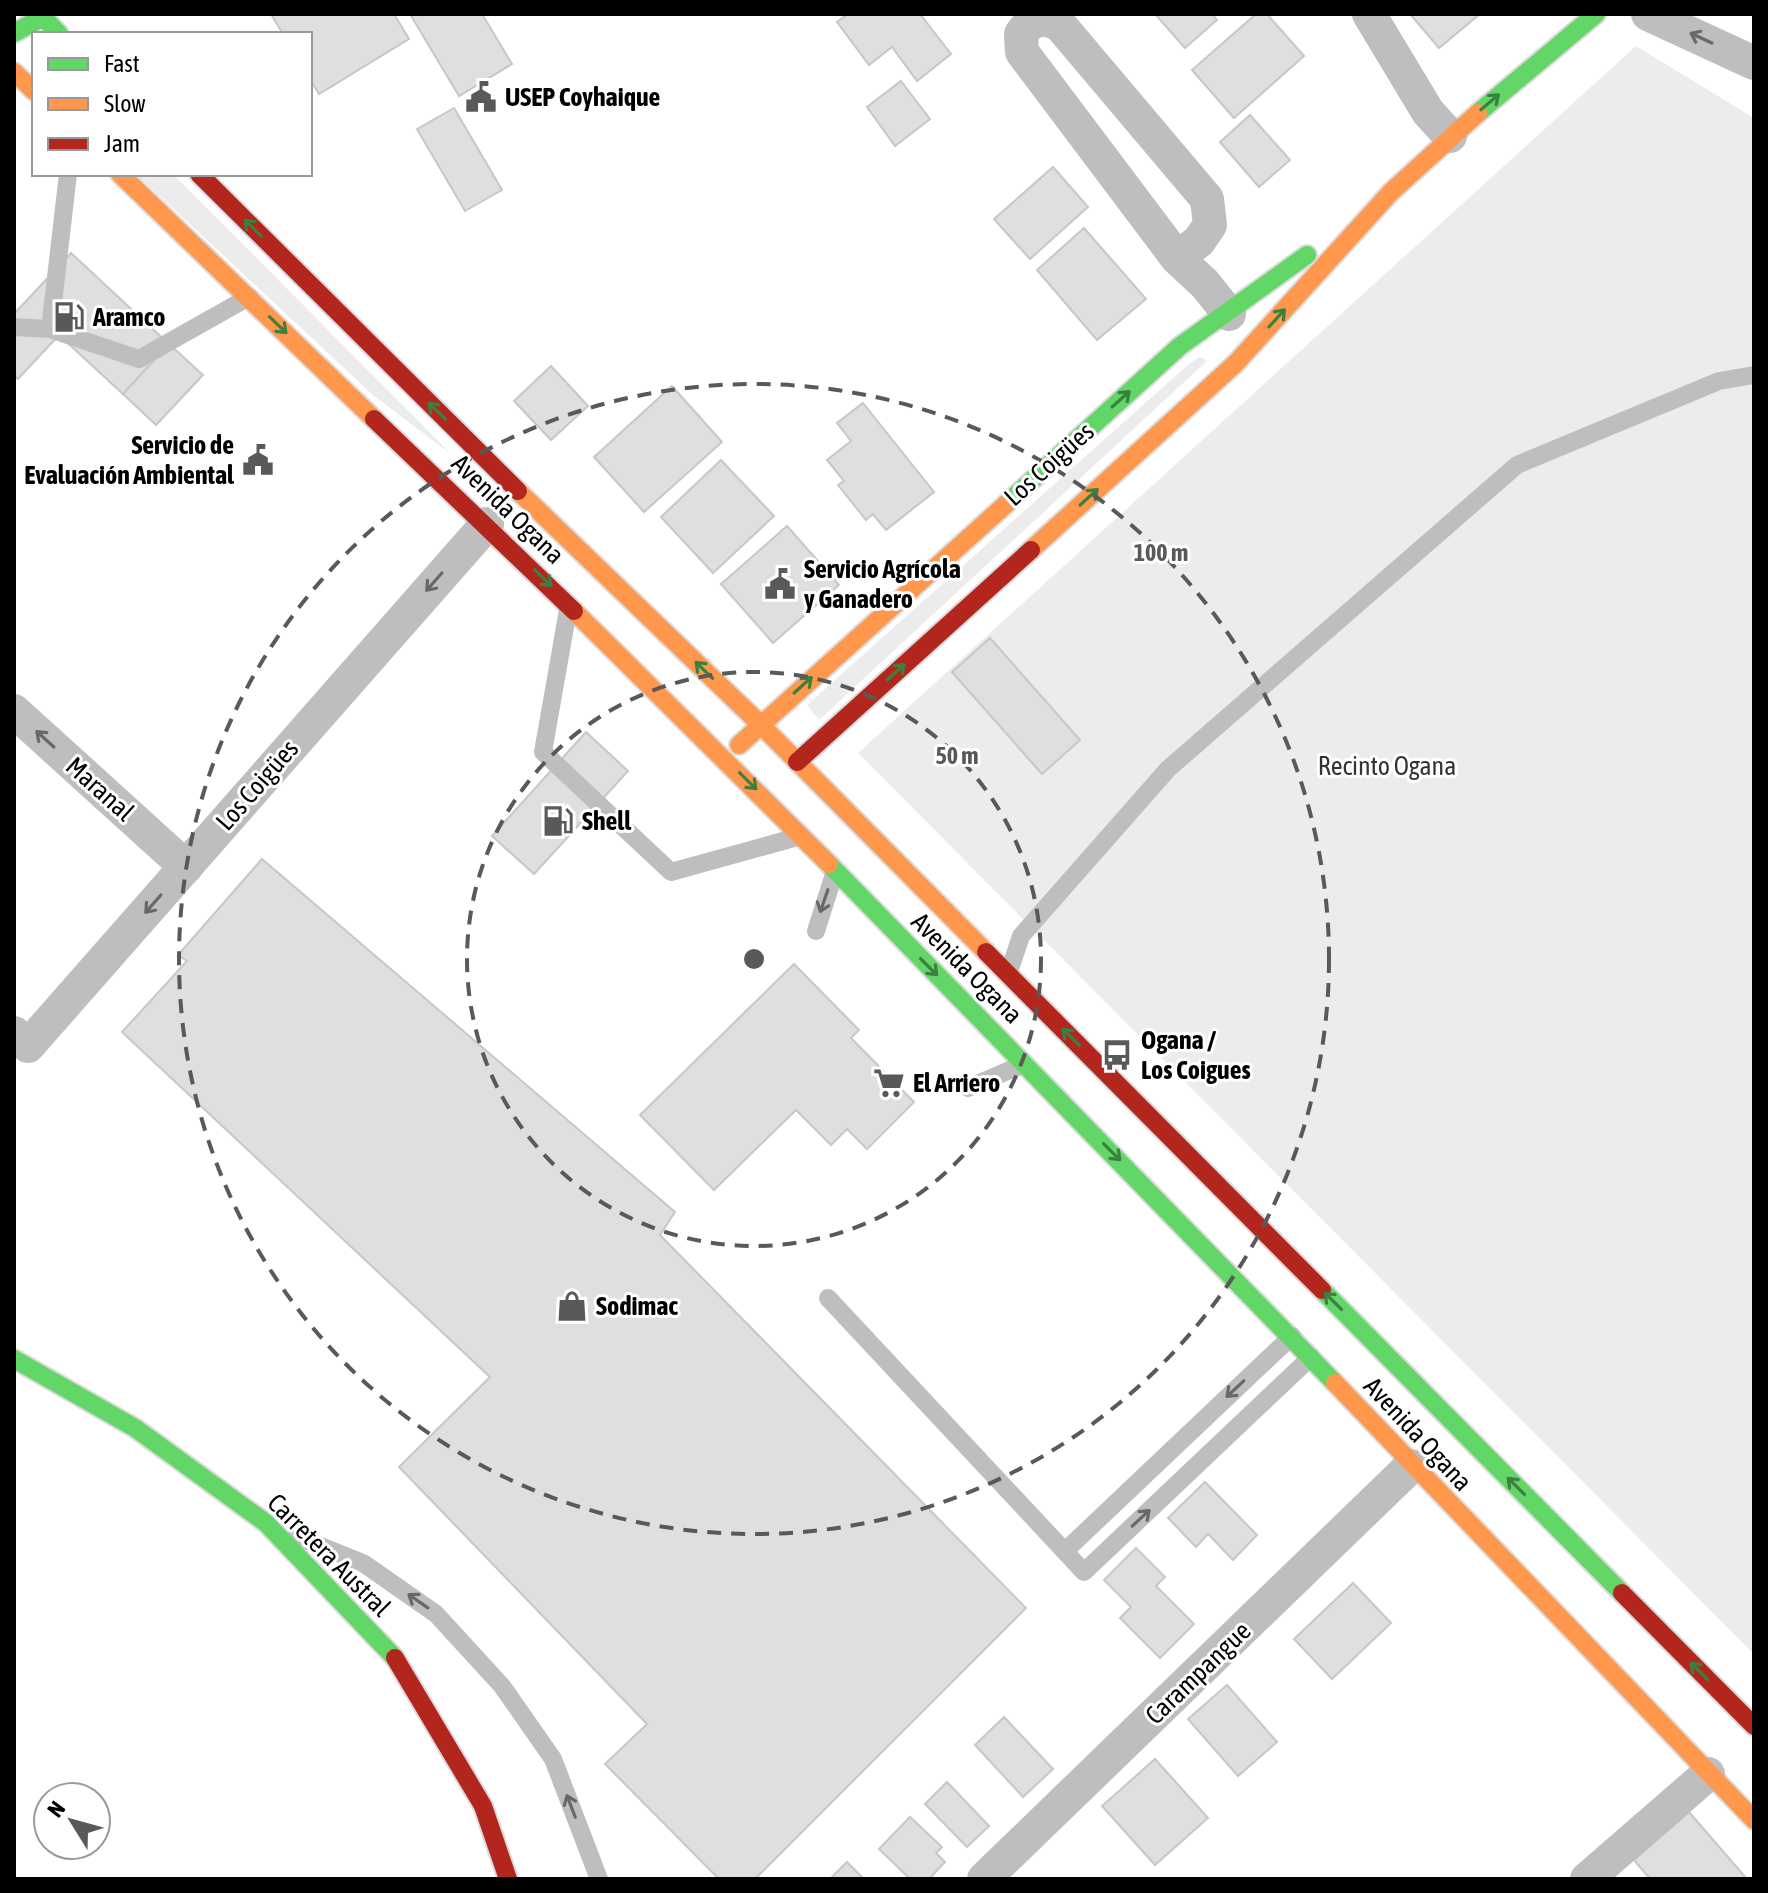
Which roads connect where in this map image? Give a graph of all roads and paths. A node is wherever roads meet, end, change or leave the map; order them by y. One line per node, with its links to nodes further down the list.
1 (1369, 14): 9 (street)
2 (1596, 14): 9 (main road, Los Coigües, one-way to 2)
3 (1648, 14): 6 (street, one-way to 3)
4 (57, 32): 5 (main road)
5 (14, 33)
6 (1754, 63)
7 (14, 72): 8 (main road)
8 (32, 89)
9 (1450, 136): 13 (main road, Los Coigües)
10 (68, 176): 18 (lane)
11 (122, 176): 15 (main road, Avenida Ogana)
12 (201, 176): 23 (main road, Avenida Ogana, one-way to 12)
13 (1391, 192): 16 (main road, Los Coigües); 25 (main road, Los Coigües, one-way to 13)
14 (1177, 258): 14 (street); 16 (street)
15 (249, 297): 18 (lane); 20 (main road, Avenida Ogana, one-way to 20)
16 (1229, 314): 23 (main road, Los Coigües, one-way to 16)
17 (14, 327): 18 (lane)
18 (50, 329)
19 (1754, 375): 30 (lane)
20 (487, 524): 21 (main road, Avenida Ogana, one-way to 21); 27 (street, Los Coigües, one-way to 27)
21 (569, 604): 24 (main road, Avenida Ogana); 26 (lane)
22 (14, 711): 27 (street, Maranal, one-way to 22)
23 (760, 724): 24 (main road, Los Coigües); 25 (main road, Avenida Ogana)
24 (726, 758): 26 (main road, Avenida Ogana, one-way to 26)
25 (797, 762): 30 (main road, Avenida Ogana)
26 (801, 836): 28 (main road, Avenida Ogana)
27 (186, 867): 31 (street, Los Coigües, one-way to 31)
28 (835, 871): 29 (lane, one-way to 29); 32 (main road, Avenida Ogana, one-way to 32)
29 (816, 931)
30 (1008, 974): 41 (main road, Avenida Ogana, one-way to 30)
31 (21, 1040)
32 (1025, 1064): 33 (lane); 35 (main road, Avenida Ogana, one-way to 35)
33 (968, 1088)
34 (828, 1298): 40 (lane)
35 (1292, 1336): 36 (main road, Avenida Ogana); 40 (lane, one-way to 40)
36 (1311, 1357): 38 (main road, Avenida Ogana); 40 (lane, one-way to 36)
37 (14, 1359): 39 (main road, Carretera Austral)
38 (1411, 1466): 42 (main road, Avenida Ogana); 46 (street, Carampangue)
39 (266, 1523): 44 (main road, Carretera Austral); 45 (lane, one-way to 39)
40 (1065, 1551)
41 (1754, 1726)
42 (1708, 1774): 43 (main road, Avenida Ogana); 47 (street)
43 (1754, 1820)
44 (508, 1879)
45 (599, 1879)
46 (984, 1879)
47 (1587, 1879)

